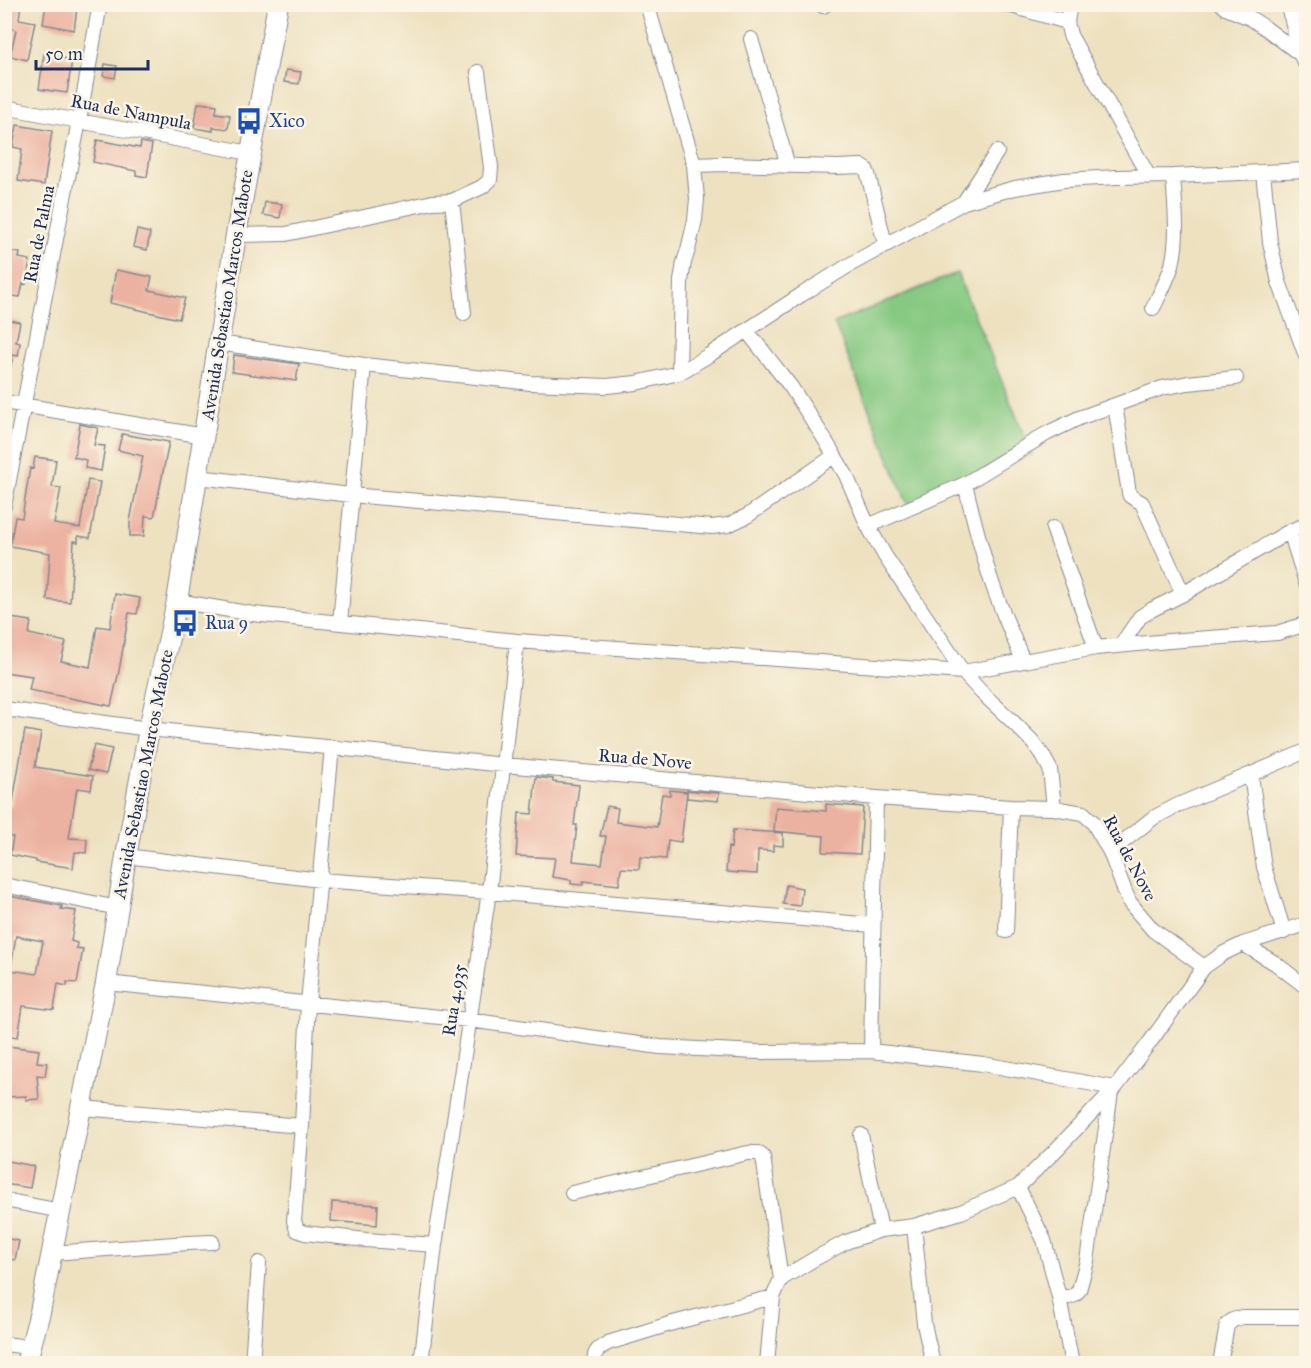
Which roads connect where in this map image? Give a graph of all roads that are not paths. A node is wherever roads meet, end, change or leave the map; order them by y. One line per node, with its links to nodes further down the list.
1 (100, 4): 14 (street, Rua de Palma)
2 (278, 4): 16 (main road, Avenida Sebastiao Marcos Mabote)
3 (647, 4): 17 (street)
4 (1005, 4): 9 (street)
5 (1070, 4): 9 (street)
6 (1222, 4): 11 (street)
7 (1289, 10): 8 (street); 11 (street)
8 (1306, 12)
9 (1066, 22): 22 (street)
10 (751, 39): 18 (street)
11 (1303, 59)
12 (478, 72): 23 (street)
13 (4, 107): 14 (street, Rua de Nampula)
14 (80, 121): 16 (street, Rua de Nampula); 37 (street, Rua de Palma)
15 (997, 152): 24 (street)
16 (250, 153): 25 (main road, Avenida Sebastiao Marcos Mabote)
17 (694, 165): 18 (street); 34 (street)
18 (788, 166): 26 (street)
19 (1306, 170): 20 (street)
20 (1263, 172): 21 (street); 29 (street)
21 (1173, 176): 22 (street); 27 (street)
22 (1149, 177): 24 (street)
23 (452, 201): 25 (street); 28 (street)
24 (964, 202): 26 (street)
25 (236, 236): 31 (main road, Avenida Sebastiao Marcos Mabote)
26 (885, 244): 30 (street)
27 (1153, 308)
28 (464, 313)
29 (1301, 324): 32 (street)
30 (747, 331): 34 (street); 40 (street)
31 (219, 343): 33 (street); 39 (main road, Avenida Sebastiao Marcos Mabote)
32 (1306, 356)
33 (364, 365): 34 (street); 43 (street)
34 (679, 373)
35 (1236, 378): 38 (street)
36 (4, 402): 37 (street)
37 (24, 405): 39 (street); 44 (street, Rua de Palma)
38 (1115, 405): 42 (street); 50 (street)
39 (204, 436): 41 (main road, Avenida Sebastiao Marcos Mabote)
40 (834, 456): 43 (street); 46 (street)
41 (198, 477): 43 (street); 51 (main road, Avenida Sebastiao Marcos Mabote)
42 (966, 484): 46 (street); 57 (street)
43 (351, 495): 52 (street)
44 (4, 506)
45 (1306, 525): 48 (street)
46 (868, 526): 58 (street)
47 (1053, 528): 56 (street)
48 (1290, 531): 49 (street); 50 (street)
49 (1306, 583)
50 (1183, 594): 55 (street)
51 (177, 602): 52 (street); 60 (main road, Avenida Sebastiao Marcos Mabote)
52 (340, 622): 54 (street)
53 (1306, 624): 55 (street)
54 (517, 641): 58 (street); 63 (street, Rua 4.935)
55 (1121, 645): 56 (street)
56 (1096, 648): 57 (street)
57 (1023, 660): 58 (street)
58 (963, 672): 67 (street)
59 (4, 708): 60 (street, Rua de Nove)
60 (149, 729): 61 (street, Rua de Nove); 69 (main road, Avenida Sebastiao Marcos Mabote)
61 (332, 747): 63 (street, Rua de Nove); 70 (street)
62 (1306, 752): 64 (street)
63 (504, 765): 65 (street, Rua de Nove); 72 (street, Rua 4.935)
64 (1251, 775): 68 (street); 77 (street)
65 (876, 798): 66 (street, Rua de Nove); 75 (street)
66 (1011, 807): 67 (street, Rua de Nove); 76 (street)
67 (1054, 808): 68 (street, Rua de Nove)
68 (1110, 852): 79 (street, Rua de Nove)
69 (126, 856): 70 (street); 73 (main road, Avenida Sebastiao Marcos Mabote)
70 (320, 880): 72 (street); 82 (street)
71 (4, 885): 73 (street)
72 (489, 892): 75 (street); 83 (street, Rua 4.935)
73 (118, 908): 80 (main road, Avenida Sebastiao Marcos Mabote)
74 (1306, 924): 77 (street)
75 (873, 925): 84 (street)
76 (1006, 931)
77 (1284, 932): 78 (street)
78 (1243, 944): 79 (street); 81 (street)
79 (1203, 967): 85 (street)
80 (106, 983): 82 (street); 86 (main road, Avenida Sebastiao Marcos Mabote)
81 (1306, 987)
82 (308, 1003): 83 (street); 87 (street)
83 (469, 1020): 84 (street); 96 (street, Rua 4.935)
84 (871, 1051): 85 (street)
85 (1113, 1090): 89 (street); 101 (street)
86 (81, 1108): 87 (street); 92 (main road, Avenida Sebastiao Marcos Mabote)
87 (302, 1126): 96 (street)
88 (861, 1135): 94 (street)
89 (1018, 1187): 93 (street); 101 (street)
90 (572, 1193): 99 (street)
91 (4, 1200): 92 (street)
92 (61, 1210): 97 (main road, Avenida Sebastiao Marcos Mabote)
93 (914, 1226): 94 (street); 109 (street)
94 (881, 1230): 99 (street)
95 (212, 1242): 97 (street)
96 (435, 1245): 106 (street, Rua 4.935)
97 (52, 1253): 104 (main road, Avenida Sebastiao Marcos Mabote)
98 (260, 1263): 105 (street)
99 (781, 1279): 100 (street)
100 (773, 1297): 107 (street); 108 (street)
101 (1059, 1298): 110 (street)
102 (1306, 1317): 111 (street)
103 (4, 1344): 104 (street)
104 (28, 1355)
105 (252, 1364)
106 (421, 1364)
107 (595, 1364)
108 (767, 1364)
109 (933, 1364)
110 (1072, 1364)
111 (1220, 1364)

